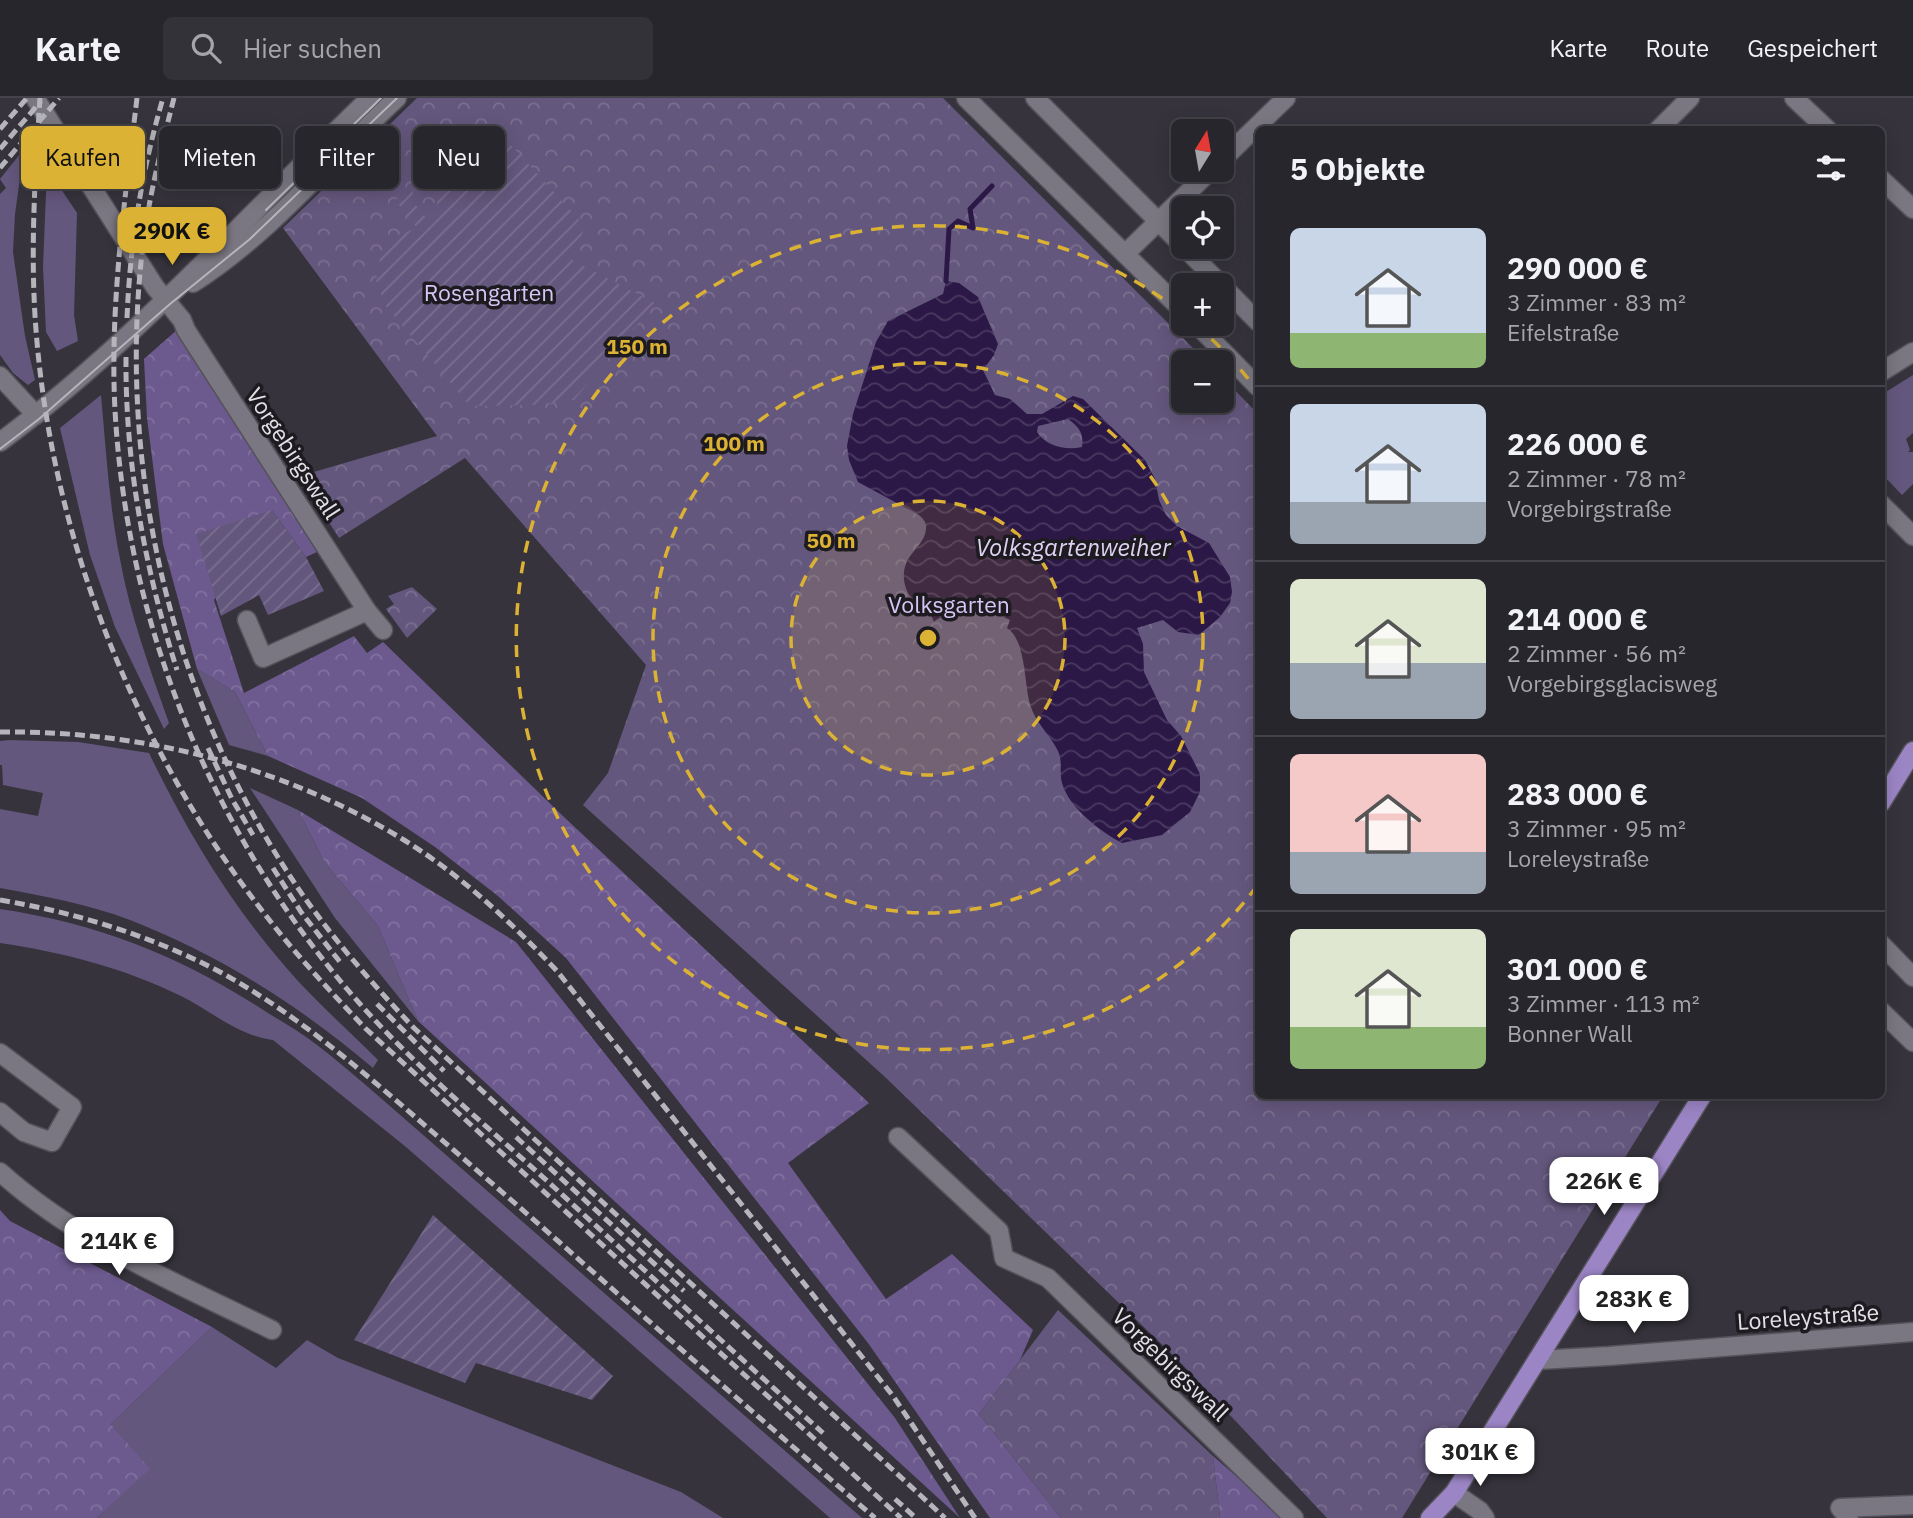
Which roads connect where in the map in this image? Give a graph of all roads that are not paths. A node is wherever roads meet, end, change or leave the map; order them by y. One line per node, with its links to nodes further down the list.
1 (35, 98): 22 (street, Vorgebirgswall)
2 (370, 98): 22 (street)
3 (397, 98): 22 (street)
4 (966, 98): 19 (street)
5 (1034, 98): 17 (street)
6 (1286, 98): 9 (street)
7 (1690, 98): 10 (street)
8 (1794, 98): 11 (street)
9 (1257, 126)
10 (1662, 126)
11 (1824, 126)
12 (1255, 128): 13 (street)
13 (1234, 148)
14 (1199, 182): 17 (street)
15 (1885, 183): 16 (street)
16 (1913, 208)
17 (1158, 221): 18 (street); 19 (street)
18 (1171, 234)
19 (1126, 253): 21 (street)
20 (1197, 259): 23 (street)
21 (1171, 299)
22 (167, 300): 29 (street); 33 (street, Vorgebirgswall)
23 (1255, 319)
24 (1208, 336): 28 (street)
25 (1913, 352): 26 (street)
26 (1885, 370)
27 (0, 376): 29 (street)
28 (1255, 384)
29 (36, 415): 30 (street)
30 (0, 442)
31 (1885, 508): 32 (street)
32 (1913, 536)
33 (367, 611): 34 (street); 35 (street, Vorgebirgswall)
34 (247, 620)
35 (383, 630)
36 (1913, 751): 37 (main road)
37 (1885, 796)
38 (1885, 948): 39 (street)
39 (1913, 977)
40 (1885, 1015): 41 (street)
41 (1913, 1042)
42 (0, 1053): 44 (street)
43 (1700, 1099): 49 (main road)
44 (0, 1112)
45 (898, 1136): 52 (street, Vorgebirgswall)
46 (0, 1172): 47 (street)
47 (272, 1329)
48 (1913, 1332): 49 (street, Loreleystraße)
49 (1538, 1360): 50 (main road)
50 (1447, 1505): 53 (main road); 54 (street)
51 (1913, 1505): 55 (street)
52 (1294, 1518)
53 (1430, 1518)
54 (1485, 1518)
55 (1849, 1518)

